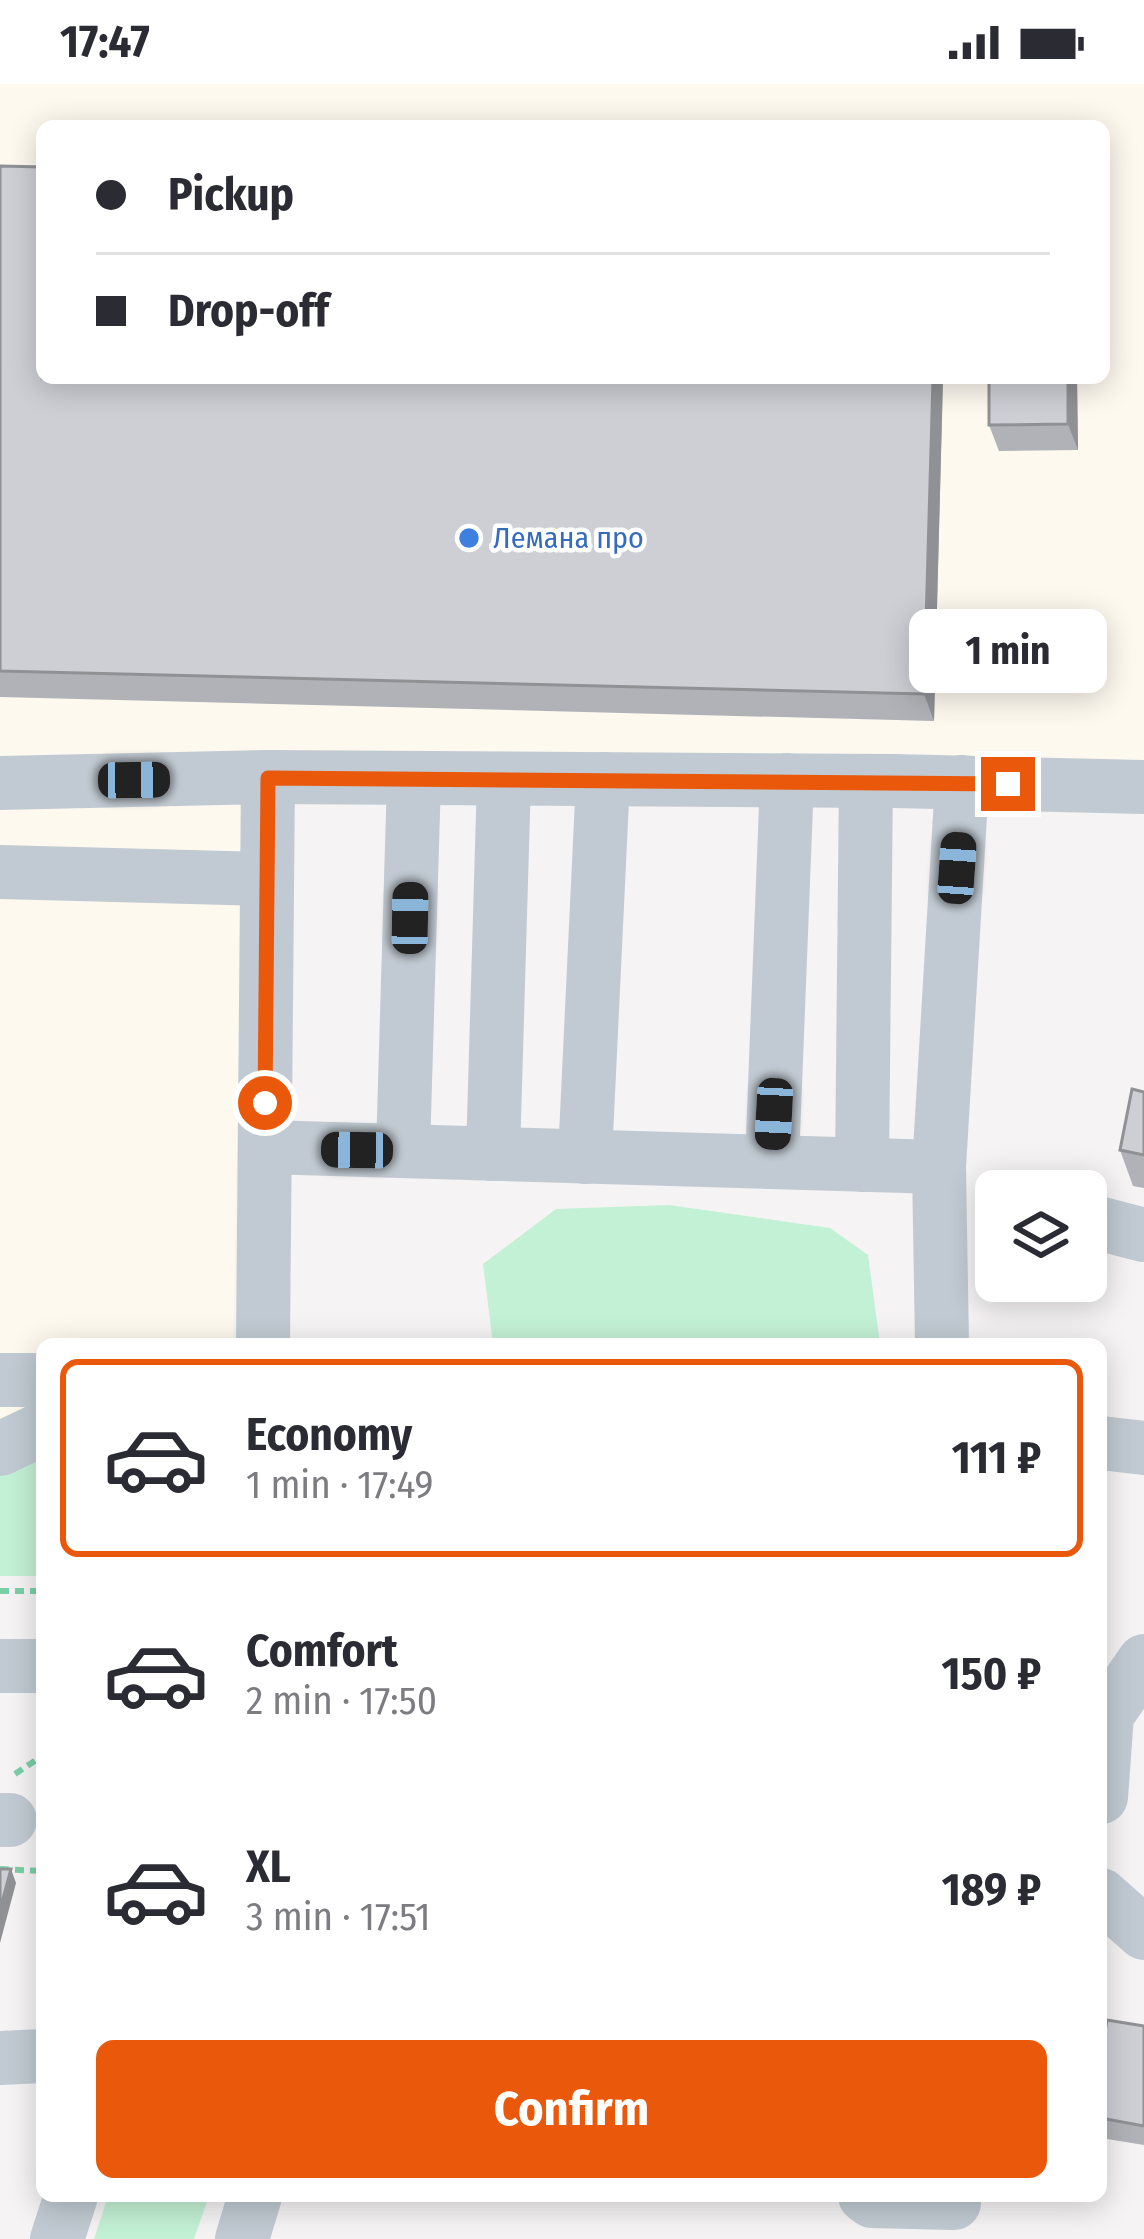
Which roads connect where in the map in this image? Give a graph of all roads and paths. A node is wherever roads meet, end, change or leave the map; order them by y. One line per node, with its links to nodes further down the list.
1 (268, 778): 2 (street); 8 (street); 11 (street)
2 (414, 778): 3 (street); 13 (street)
3 (504, 779): 4 (street); 14 (street)
4 (603, 779): 5 (street); 15 (street)
5 (788, 780): 6 (street); 16 (street)
6 (866, 781): 7 (street); 17 (street)
7 (962, 782): 9 (street); 18 (street)
8 (0, 783)
9 (1144, 787)
10 (0, 872): 11 (street)
11 (267, 879): 12 (street)
12 (265, 1148): 13 (street); 21 (street)
13 (404, 1151): 14 (street)
14 (493, 1154): 15 (street)
15 (585, 1157): 16 (street)
16 (772, 1162): 17 (street)
17 (862, 1165): 18 (street)
18 (939, 1167): 22 (street)
19 (1107, 1225): 20 (street)
20 (1144, 1235)
21 (263, 1338)
22 (942, 1338)
23 (0, 1380): 24 (street)
24 (36, 1380)
25 (36, 1432): 28 (street)
26 (1107, 1444): 27 (street)
27 (1144, 1448)
28 (0, 1449)
29 (36, 1591): 30 (path)
30 (0, 1592)
31 (1144, 1661): 34 (street)
32 (0, 1666): 33 (street)
33 (36, 1666)
34 (1117, 1717): 36 (street)
35 (36, 1766): 37 (path)
36 (1107, 1767)
37 (3, 1823): 38 (path)
38 (36, 1864)
39 (1107, 1900): 40 (street)
40 (1144, 1933)
41 (36, 2056): 42 (street)
42 (0, 2058)
43 (68, 2202): 47 (street)
44 (253, 2202): 48 (street)
45 (879, 2202): 46 (street)
46 (950, 2212)
47 (57, 2239)
48 (242, 2239)

